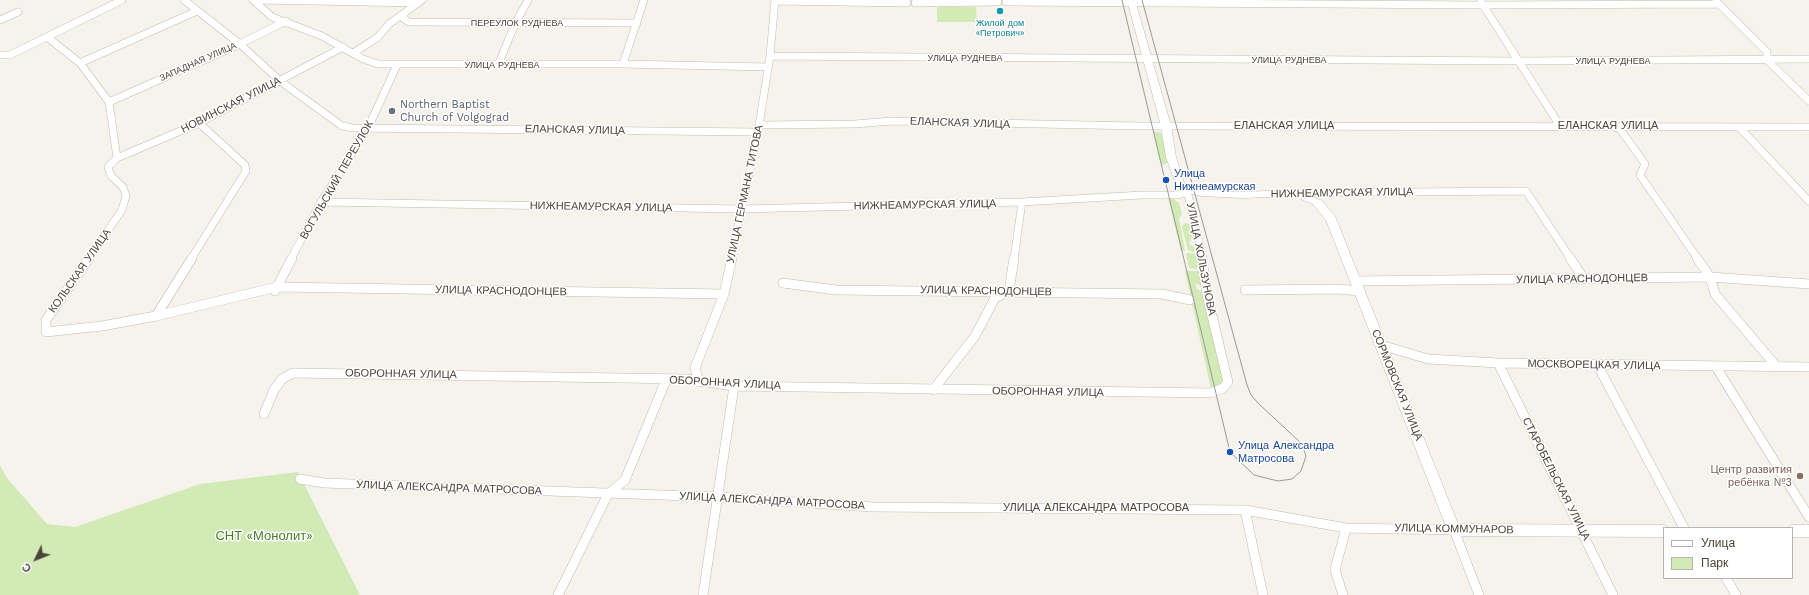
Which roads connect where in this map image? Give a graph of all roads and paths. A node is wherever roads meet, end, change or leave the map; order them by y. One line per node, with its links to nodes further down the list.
1 (122, 0): 23 (street)
2 (184, 0): 16 (street, ЕЛАНСКАЯ УЛИЦА)
3 (253, 0): 20 (street, УЛИЦА РУДНЕВА)
4 (260, 0): 7 (street)
5 (528, 0): 22 (street)
6 (644, 0): 21 (street)
7 (419, 1): 18 (street)
8 (775, 1): 14 (street); 28 (street, УЛИЦА ГЕРМАНА ТИТОВА)
9 (1131, 1): 11 (street); 12 (street); 30 (street, УЛИЦА ХОЛЬЗУНОВА)
10 (998, 2): 15 (street)
11 (1006, 2)
12 (1481, 2): 13 (street); 32 (street)
13 (1718, 2): 31 (street)
14 (907, 3)
15 (915, 3)
16 (197, 11): 24 (street, ЕЛАНСКАЯ УЛИЦА); 33 (street)
17 (18, 12): 19 (street)
18 (404, 14): 22 (street, ПЕРЕУЛОК РУДНЕВА); 26 (street)
19 (0, 20)
20 (286, 21): 24 (street, ЗАПАДНАЯ УЛИЦА); 25 (street, УЛИЦА РУДНЕВА)
21 (637, 23): 22 (street, ПЕРЕУЛОК РУДНЕВА); 34 (street)
22 (515, 24): 36 (street)
23 (47, 37): 27 (street); 33 (street)
24 (240, 44): 38 (street, ЕЛАНСКАЯ УЛИЦА); 40 (street, ЗАПАДНАЯ УЛИЦА)
25 (344, 47): 26 (street, УЛИЦА РУДНЕВА); 38 (street, НОВИНСКАЯ УЛИЦА)
26 (353, 53): 35 (street, УЛИЦА РУДНЕВА)
27 (0, 55)
28 (770, 56): 30 (street, УЛИЦА РУДНЕВА); 37 (street, УЛИЦА ГЕРМАНА ТИТОВА)
29 (1809, 59): 31 (street, УЛИЦА РУДНЕВА)
30 (1146, 60): 32 (street, УЛИЦА РУДНЕВА); 42 (street, УЛИЦА ХОЛЬЗУНОВА)
31 (1767, 60): 32 (street, УЛИЦА РУДНЕВА); 39 (street)
32 (1518, 61): 43 (street)
33 (80, 63): 40 (street)
34 (623, 64): 36 (street, УЛИЦА РУДНЕВА); 37 (street, УЛИЦА РУДНЕВА)
35 (397, 65): 36 (street, УЛИЦА РУДНЕВА); 46 (street, ВОГУЛЬСКИЙ ПЕРЕУЛОК)
36 (498, 65)
37 (768, 67): 48 (street, УЛИЦА ГЕРМАНА ТИТОВА)
38 (280, 81): 41 (street, НОВИНСКАЯ УЛИЦА); 46 (street, ЕЛАНСКАЯ УЛИЦА)
39 (1809, 101)
40 (109, 102): 49 (street)
41 (199, 123): 49 (street, НОВИНСКАЯ УЛИЦА); 66 (street)
42 (1166, 126): 43 (street, ЕЛАНСКАЯ УЛИЦА); 48 (street, ЕЛАНСКАЯ УЛИЦА); 50 (street, УЛИЦА ХОЛЬЗУНОВА)
43 (1560, 126): 44 (street, ЕЛАНСКАЯ УЛИЦА)
44 (1606, 126): 47 (street, ЕЛАНСКАЯ УЛИЦА); 56 (street)
45 (1809, 127): 47 (street, ЕЛАНСКАЯ УЛИЦА)
46 (368, 128): 48 (street, ЕЛАНСКАЯ УЛИЦА); 53 (street, ВОГУЛЬСКИЙ ПЕРЕУЛОК)
47 (1740, 128): 52 (street)
48 (758, 129): 55 (street, УЛИЦА ГЕРМАНА ТИТОВА)
49 (117, 158): 66 (street, КОЛЬСКАЯ УЛИЦА)
50 (1187, 190): 51 (street, НИЖНЕАМУРСКАЯ УЛИЦА); 54 (street, НИЖНЕАМУРСКАЯ УЛИЦА); 75 (street, УЛИЦА ХОЛЬЗУНОВА)
51 (1294, 193): 57 (street, НИЖНЕАМУРСКАЯ УЛИЦА); 60 (street, СОРМОВСКАЯ УЛИЦА)
52 (1809, 201)
53 (321, 202): 55 (street, НИЖНЕАМУРСКАЯ УЛИЦА); 61 (street, ВОГУЛЬСКИЙ ПЕРЕУЛОК)
54 (1022, 202): 55 (street, НИЖНЕАМУРСКАЯ УЛИЦА); 63 (street)
55 (742, 209): 64 (street, УЛИЦА ГЕРМАНА ТИТОВА)
56 (1710, 277): 57 (street, УЛИЦА КРАСНОДОНЦЕВ); 59 (street, УЛИЦА КРАСНОДОНЦЕВ); 70 (street)
57 (1584, 279): 60 (street, УЛИЦА КРАСНОДОНЦЕВ)
58 (783, 283): 63 (street, УЛИЦА КРАСНОДОНЦЕВ)
59 (1809, 284)
60 (1357, 286): 62 (street, УЛИЦА КРАСНОДОНЦЕВ); 67 (street, СОРМОВСКАЯ УЛИЦА)
61 (276, 290): 64 (street, УЛИЦА КРАСНОДОНЦЕВ); 66 (street, КОЛЬСКАЯ УЛИЦА)
62 (1245, 290)
63 (1009, 291): 65 (street, УЛИЦА КРАСНОДОНЦЕВ); 77 (street)
64 (724, 294): 74 (street, УЛИЦА ГЕРМАНА ТИТОВА)
65 (1190, 300)
66 (156, 316)
67 (1381, 344): 68 (street, МОСКВОРЕЦКАЯ УЛИЦА); 86 (street, СОРМОВСКАЯ УЛИЦА)
68 (1498, 363): 69 (street, МОСКВОРЕЦКАЯ УЛИЦА); 87 (street, СТАРОБЕЛЬСКАЯ УЛИЦА)
69 (1598, 366): 71 (street, МОСКВОРЕЦКАЯ УЛИЦА); 84 (street)
70 (1776, 366): 71 (street, МОСКВОРЕЦКАЯ УЛИЦА); 72 (street, МОСКВОРЕЦКАЯ УЛИЦА)
71 (1716, 367): 83 (street)
72 (1809, 367)
73 (666, 380): 74 (street, ОБОРОННАЯ УЛИЦА); 78 (street, ОБОРОННАЯ УЛИЦА); 80 (street)
74 (699, 382): 76 (street, ОБОРОННАЯ УЛИЦА)
75 (1228, 382): 77 (street, ОБОРОННАЯ УЛИЦА)
76 (734, 386): 77 (street, ОБОРОННАЯ УЛИЦА); 81 (street)
77 (933, 390)
78 (264, 414)
79 (300, 479): 80 (street, УЛИЦА АЛЕКСАНДРА МАТРОСОВА)
80 (608, 494): 81 (street, УЛИЦА АЛЕКСАНДРА МАТРОСОВА); 92 (street)
81 (718, 497): 82 (street, УЛИЦА АЛЕКСАНДРА МАТРОСОВА); 93 (street)
82 (1245, 510): 85 (street, УЛИЦА КОММУНАРОВ); 94 (street)
83 (1809, 517)
84 (1683, 527)
85 (1346, 528): 86 (street, УЛИЦА КОММУНАРОВ); 95 (street)
86 (1454, 530): 87 (street, УЛИЦА КОММУНАРОВ); 96 (street, СОРМОВСКАЯ УЛИЦА)
87 (1582, 530): 88 (street, УЛИЦА КОММУНАРОВ); 97 (street, СТАРОБЕЛЬСКАЯ УЛИЦА)
88 (1663, 531)
89 (1793, 531): 90 (street)
90 (1809, 531)
91 (1727, 579): 98 (street)
92 (558, 595)
93 (703, 595)
94 (1262, 595)
95 (1343, 595)
96 (1479, 595)
97 (1613, 595)
98 (1736, 595)

